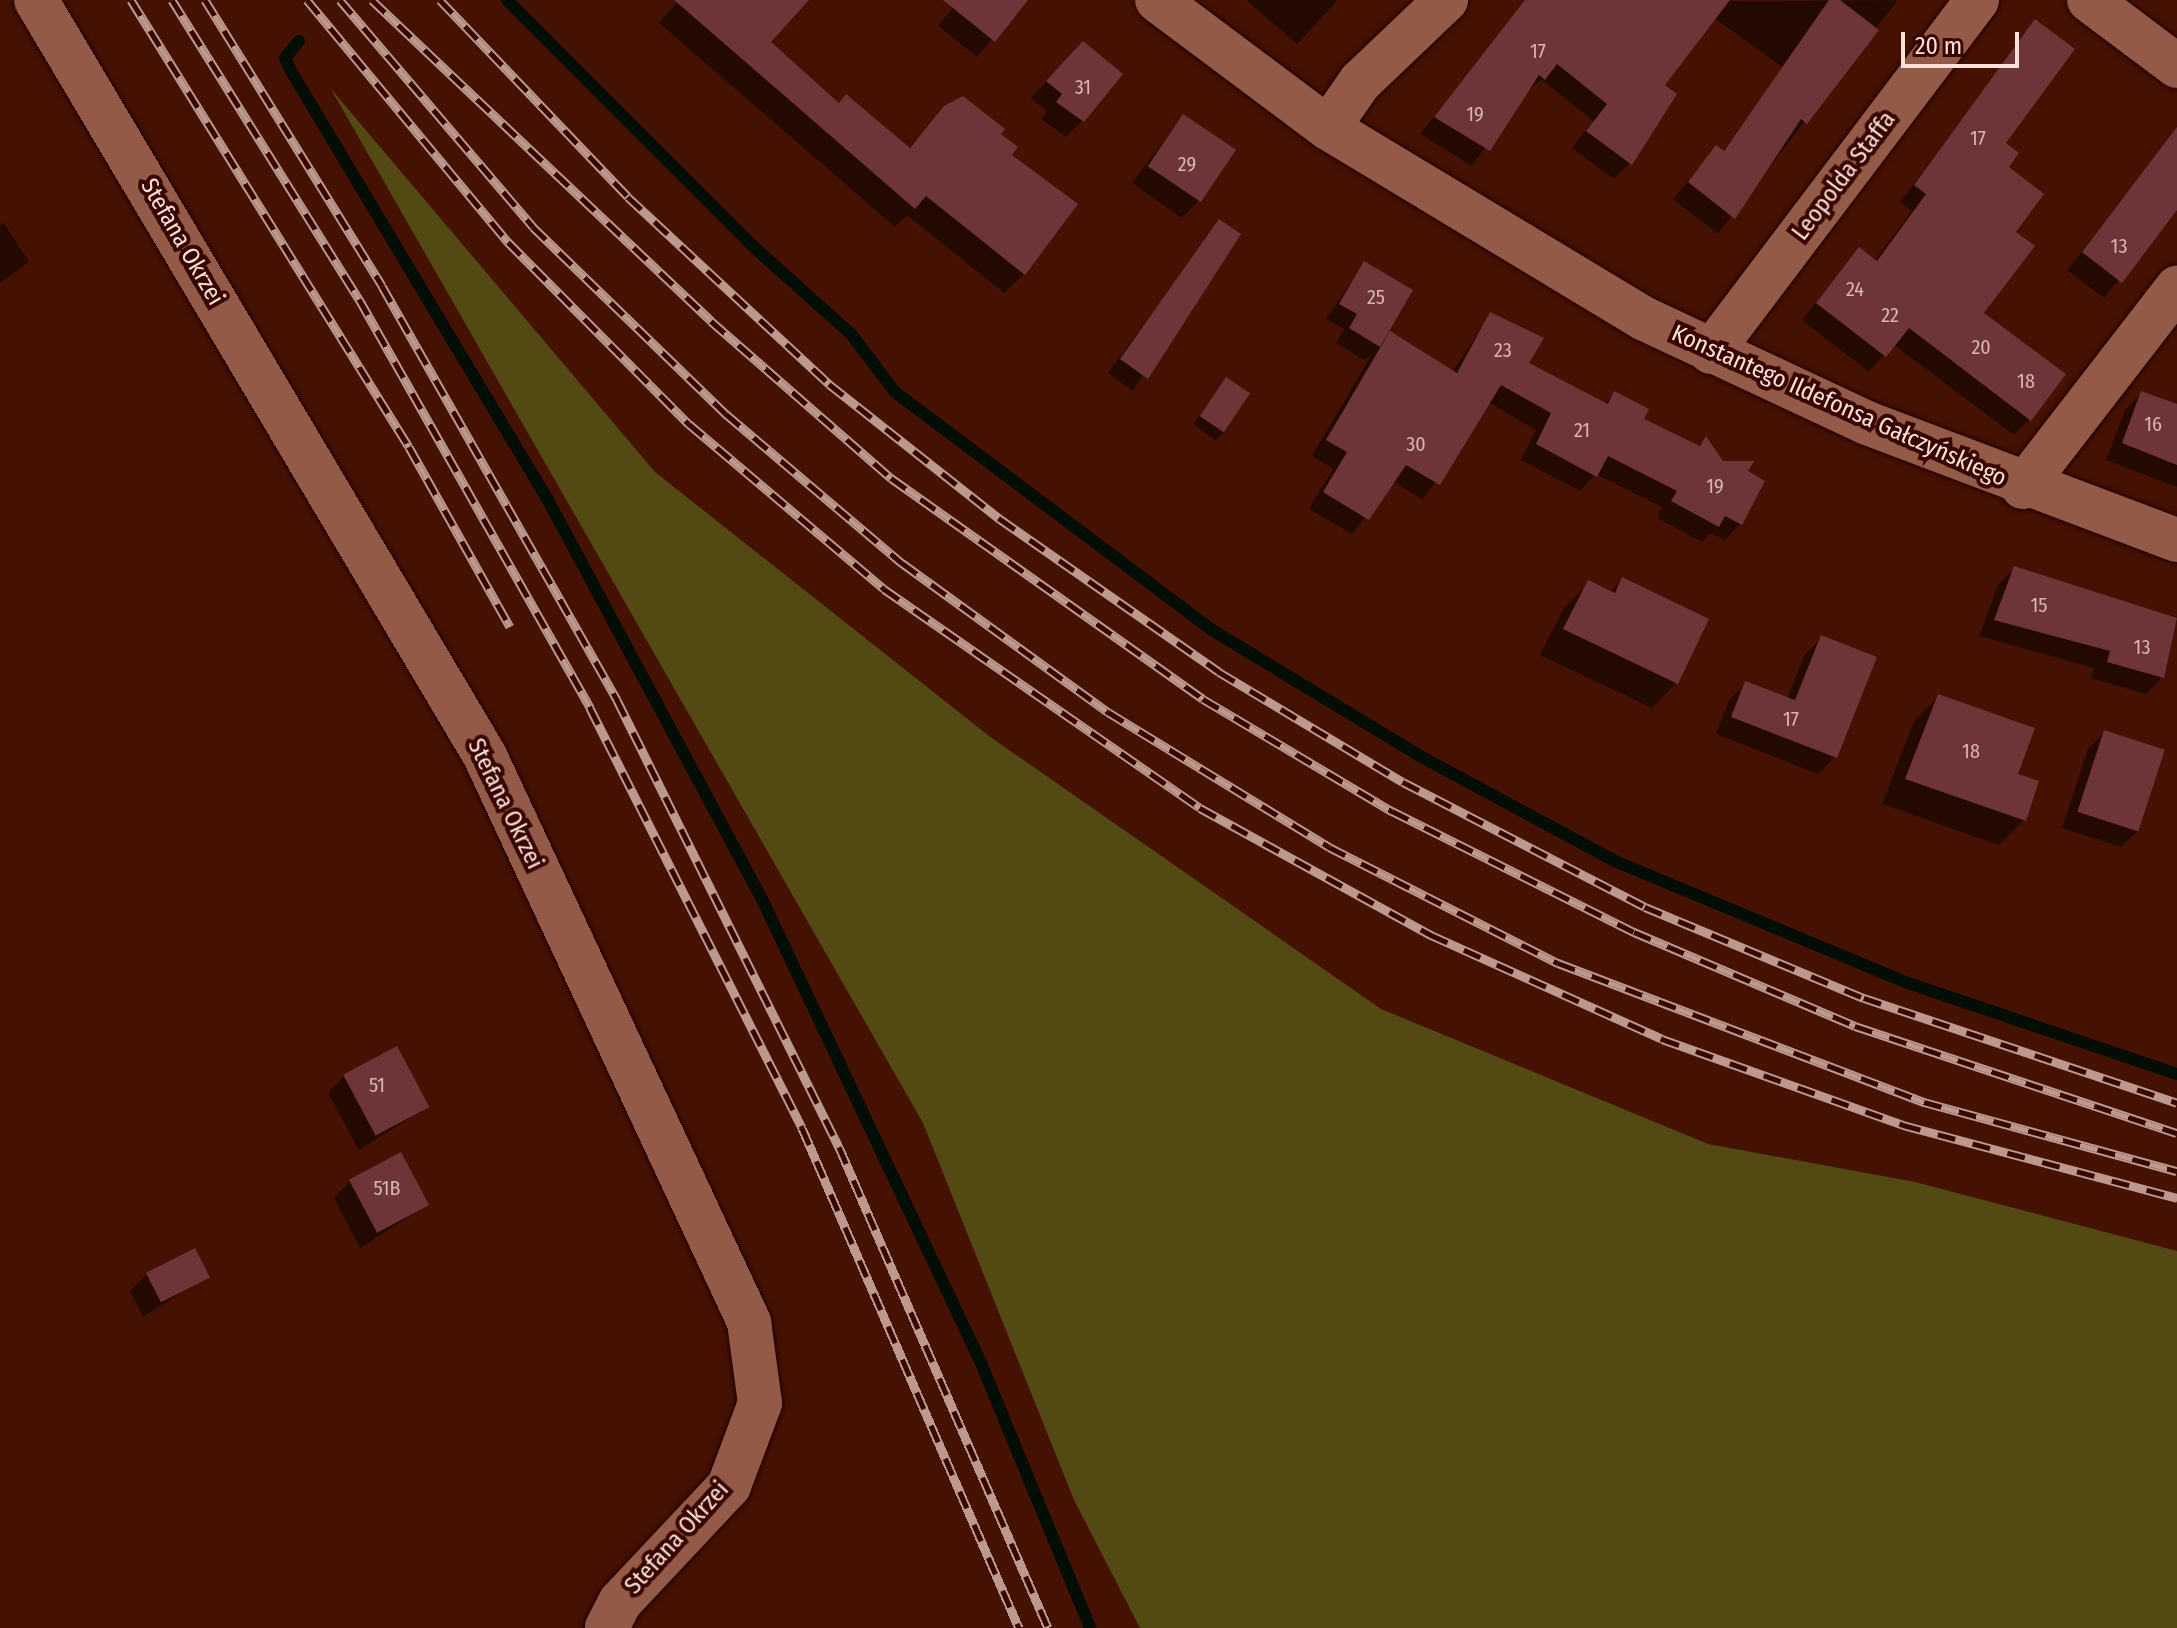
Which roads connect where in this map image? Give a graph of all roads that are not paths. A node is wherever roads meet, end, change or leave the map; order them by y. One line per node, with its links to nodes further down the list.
1 (36, 0): 12 (street, Stefana Okrzei)
2 (1157, 0): 7 (street, Konstantego Ildefonsa Gałczyńskiego)
3 (1446, 0): 7 (street)
4 (1977, 0): 9 (street, Leopolda Staffa)
5 (2089, 0): 6 (street)
6 (2177, 66)
7 (1328, 128): 9 (street, Konstantego Ildefonsa Gałczyńskiego)
8 (2177, 288): 10 (street)
9 (1711, 352): 10 (street, Konstantego Ildefonsa Gałczyńskiego)
10 (2023, 487): 11 (street, Konstantego Ildefonsa Gałczyńskiego)
11 (2177, 540)
12 (607, 1628)

